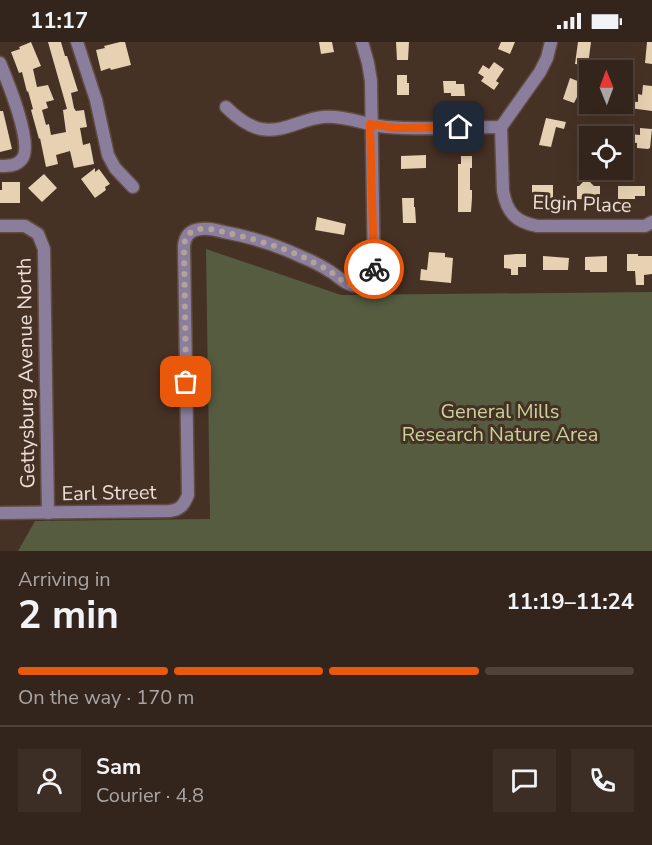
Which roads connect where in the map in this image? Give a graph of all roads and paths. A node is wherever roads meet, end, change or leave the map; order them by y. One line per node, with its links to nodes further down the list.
1 (77, 42): 9 (street)
2 (362, 42): 6 (street)
3 (551, 42): 7 (street)
4 (0, 63): 8 (street)
5 (226, 107): 6 (street)
6 (370, 124): 7 (street); 13 (street, Earl Street)
7 (501, 127): 10 (street, Elgin Place)
8 (0, 166)
9 (133, 187)
10 (652, 222)
11 (0, 226): 13 (street, Gettysburg Avenue North)
12 (0, 513): 13 (street, Earl Street)
13 (48, 513)

